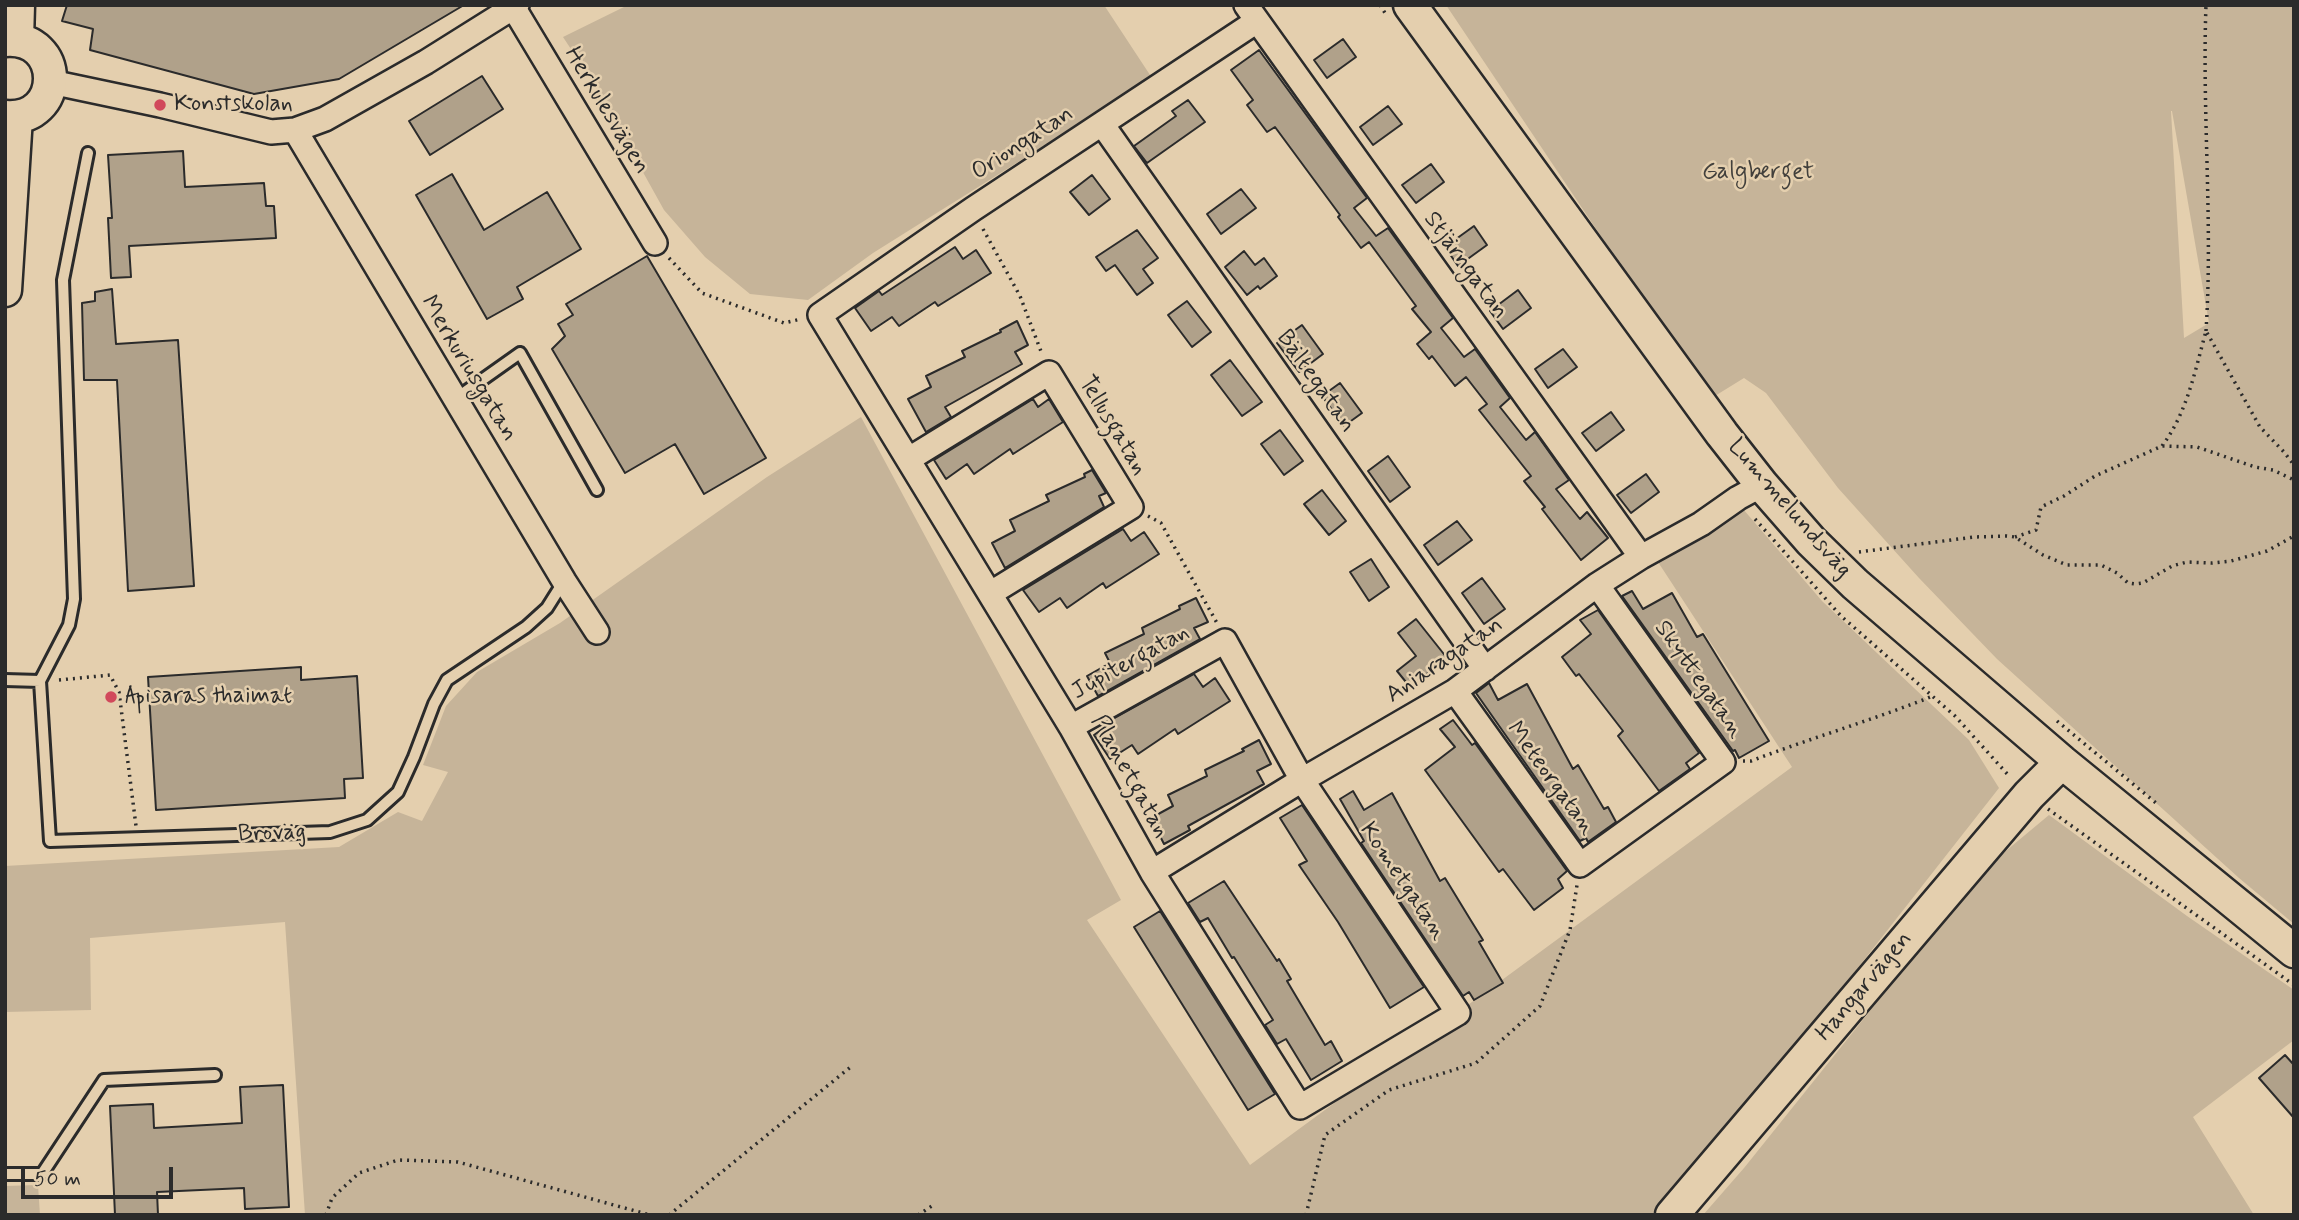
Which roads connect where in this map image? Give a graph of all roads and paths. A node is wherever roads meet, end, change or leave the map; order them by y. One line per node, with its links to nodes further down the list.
1 (18, 5): 6 (main road)
2 (1410, 5): 23 (main road, Lummelundsväg)
3 (2206, 5): 16 (path)
4 (514, 6): 10 (street); 13 (street, Herkulesvägen)
5 (1252, 13): 9 (street, Oriongatan); 28 (street, Stjärngatan)
6 (11, 40): 7 (main road)
7 (51, 82): 8 (main road); 10 (street)
8 (11, 117): 14 (main road)
9 (1101, 124): 12 (street, Oriongatan); 35 (street, Bältegatan)
10 (295, 130): 18 (street, Merkuriusgatan)
11 (88, 153): 37 (lane)
12 (973, 209): 15 (street, Oriongatan); 17 (path)
13 (655, 243): 15 (path)
14 (5, 289)
15 (820, 315): 20 (street, Planetgatan)
16 (2206, 331): 19 (path); 21 (path)
17 (1049, 373): 20 (street, Tellusgatan); 25 (street, Tellusgatan)
18 (456, 399): 24 (lane); 30 (street, Merkuriusgatan)
19 (2162, 446): 22 (path); 27 (path)
20 (909, 459): 32 (street, Planetgatan)
21 (2294, 465)
22 (2294, 480)
23 (1762, 485): 28 (street, Aniaragatan); 29 (main road, Lummelundsväg)
24 (597, 490)
25 (1131, 507): 32 (street, Tellusgatan); 34 (path)
26 (2294, 536): 27 (path)
27 (2015, 537): 29 (path)
28 (1641, 557): 31 (street, Aniaragatan)
29 (1840, 569): 42 (main road, Lummelundsväg)
30 (564, 581): 33 (street, Merkuriusgatan); 45 (lane, Broväg)
31 (1597, 585): 35 (street, Aniaragatan); 41 (street, Skyttegatan)
32 (991, 593): 40 (street, Planetgatan)
33 (597, 632)
34 (1225, 641): 40 (street, Jupitergatan); 43 (street, Jupitergatan)
35 (1485, 669): 38 (street, Aniaragatan)
36 (5, 680): 37 (lane)
37 (40, 681): 45 (path); 45 (lane, Broväg)
38 (1455, 691): 43 (street, Aniaragatan); 46 (street, Meteorgatan)
39 (1933, 696): 41 (path)
40 (1072, 727): 47 (street, Planetgatan)
41 (1723, 762): 44 (street, Skyttegatan)
42 (2062, 762): 48 (main road, Lummelundsväg); 59 (main road, Hangarvägen)
43 (1302, 779): 47 (street, Aniaragatan); 49 (street, Kometgatan)
44 (1645, 818): 46 (street, Meteorgatan)
45 (137, 838)
46 (1580, 865): 58 (path)
47 (1152, 872): 49 (street, Planetgatan)
48 (2294, 951)
49 (1458, 1013)
50 (853, 1065): 56 (path)
51 (215, 1074): 52 (lane)
52 (5, 1174)
53 (935, 1204): 57 (path)
54 (326, 1215): 55 (path)
55 (650, 1215)
56 (669, 1215)
57 (918, 1215)
58 (1306, 1215)
59 (1672, 1215)

